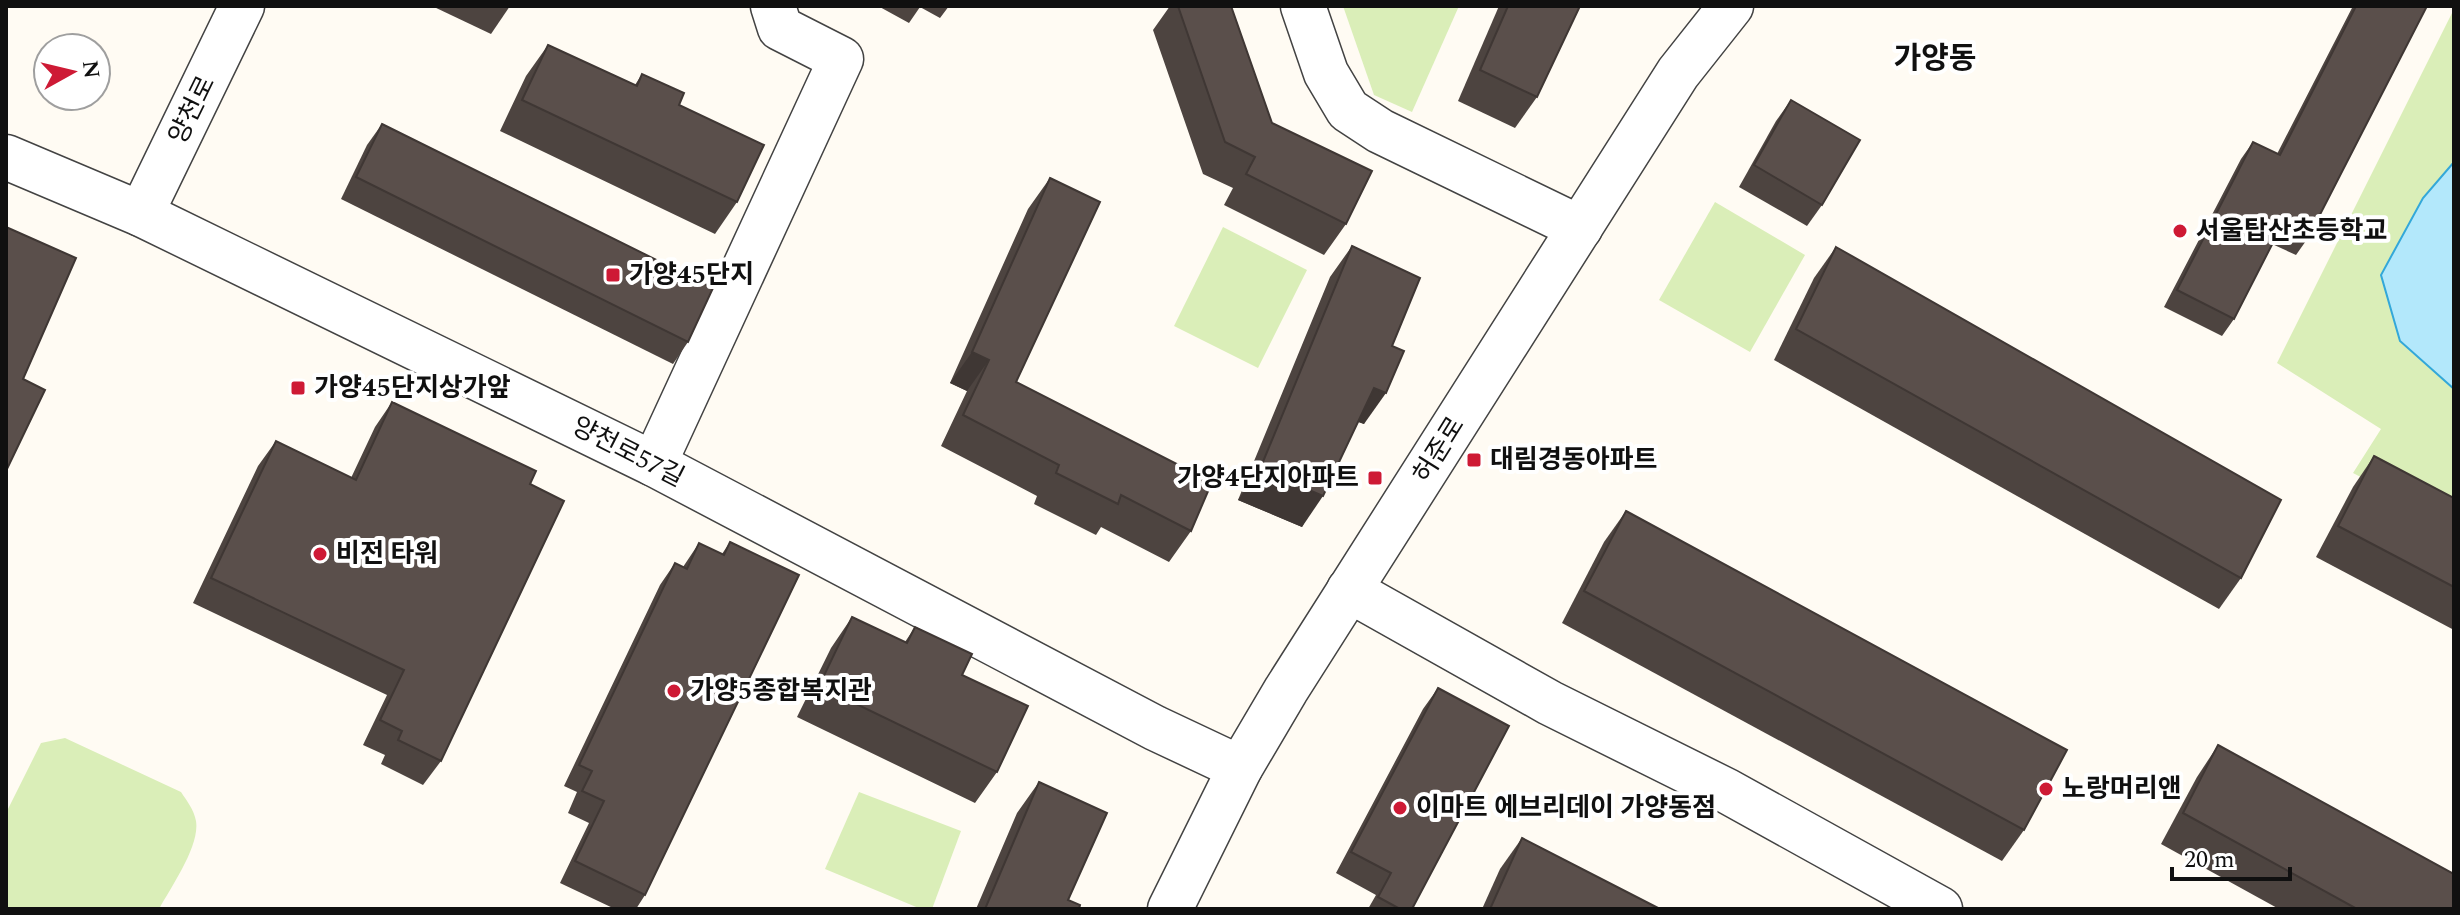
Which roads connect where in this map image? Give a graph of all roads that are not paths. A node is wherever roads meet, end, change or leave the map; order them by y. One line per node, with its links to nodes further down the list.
1 (242, 6): 6 (street, 양천로)
2 (773, 6): 8 (street)
3 (1303, 6): 7 (street)
4 (1731, 6): 7 (street, 허준로)
5 (6, 157): 6 (street, 양천로57길)
6 (141, 214): 8 (street, 양천로57길)
7 (1580, 228): 9 (street, 허준로)
8 (654, 464): 10 (street, 양천로57길)
9 (1349, 590): 10 (street, 허준로); 12 (street)
10 (1240, 768): 11 (street, 허준로)
11 (1170, 909)
12 (1940, 909)

